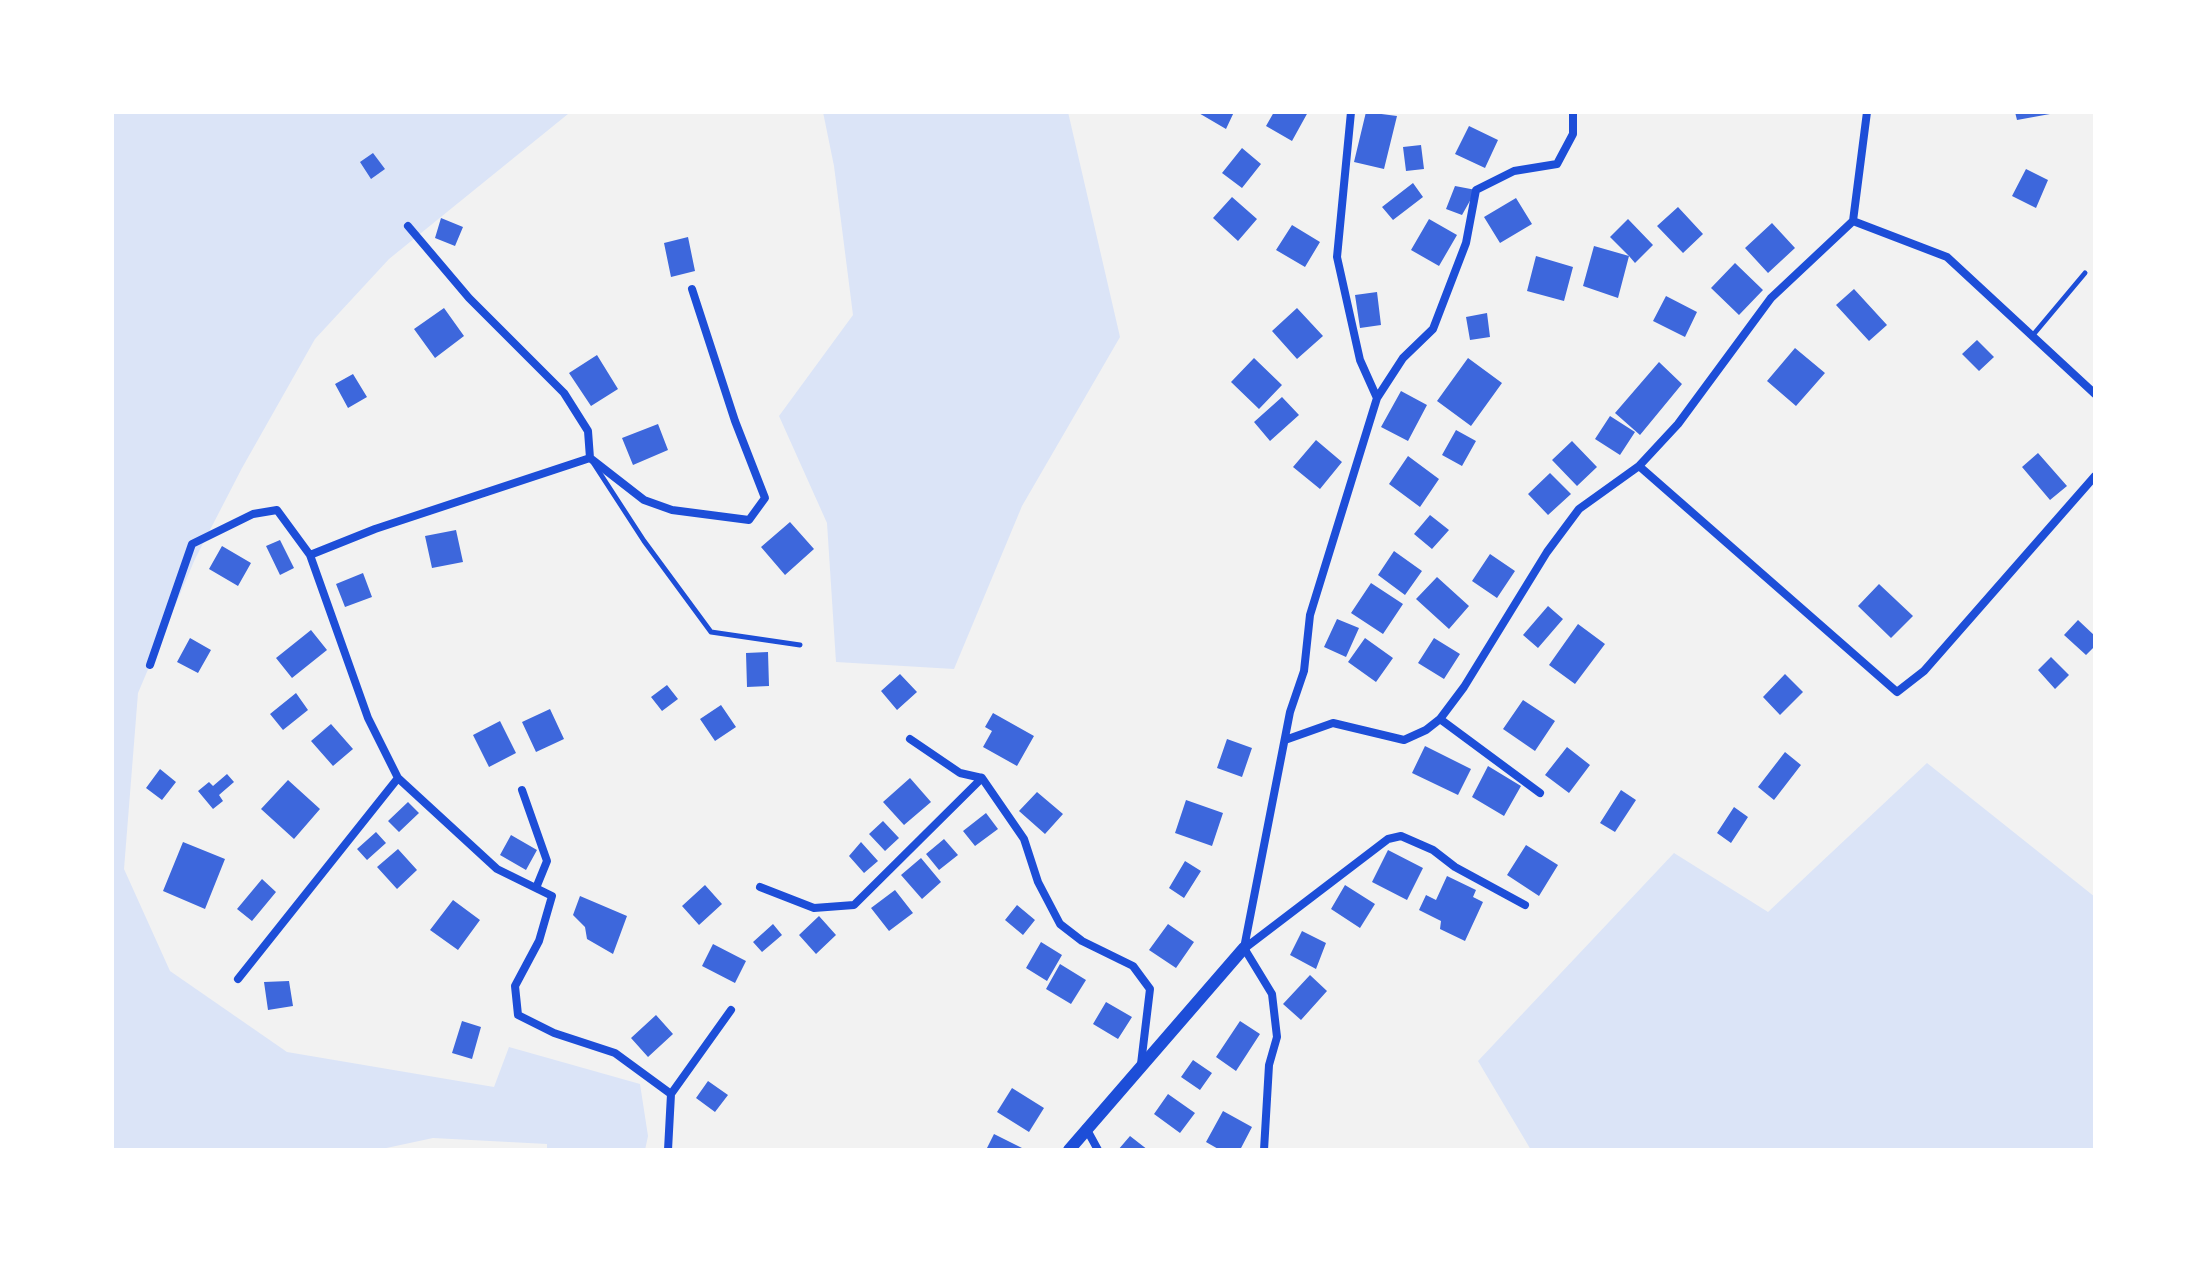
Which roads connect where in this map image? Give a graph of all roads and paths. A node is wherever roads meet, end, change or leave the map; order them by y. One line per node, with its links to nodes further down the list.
1 (1351, 112): 10 (street)
2 (1573, 112): 10 (street)
3 (1867, 112): 4 (street)
4 (1853, 221): 8 (street); 12 (street)
5 (408, 226): 11 (street)
6 (2085, 273): 8 (lane)
7 (692, 289): 11 (street)
8 (2033, 335): 9 (street)
9 (2095, 394)
10 (1377, 398): 19 (street)
11 (590, 458): 14 (street); 15 (lane)
12 (1639, 466): 13 (street); 17 (street)
13 (2095, 476)
14 (310, 555): 16 (street); 20 (street)
15 (800, 645)
16 (150, 665)
17 (1440, 719): 19 (street); 23 (street)
18 (910, 739): 21 (street)
19 (1285, 740): 27 (street)
20 (398, 778): 25 (street); 28 (street)
21 (982, 778): 24 (street); 30 (street)
22 (522, 790): 25 (street)
23 (1540, 793)
24 (760, 887)
25 (536, 888): 31 (street)
26 (1525, 905): 27 (street)
27 (1244, 948): 30 (street); 36 (street)
28 (238, 979)
29 (731, 1010): 31 (street)
30 (1141, 1065): 32 (street)
31 (671, 1094): 33 (street)
32 (1086, 1128): 34 (street); 35 (street)
33 (668, 1150)
34 (1069, 1150)
35 (1098, 1150)
36 (1264, 1150)

